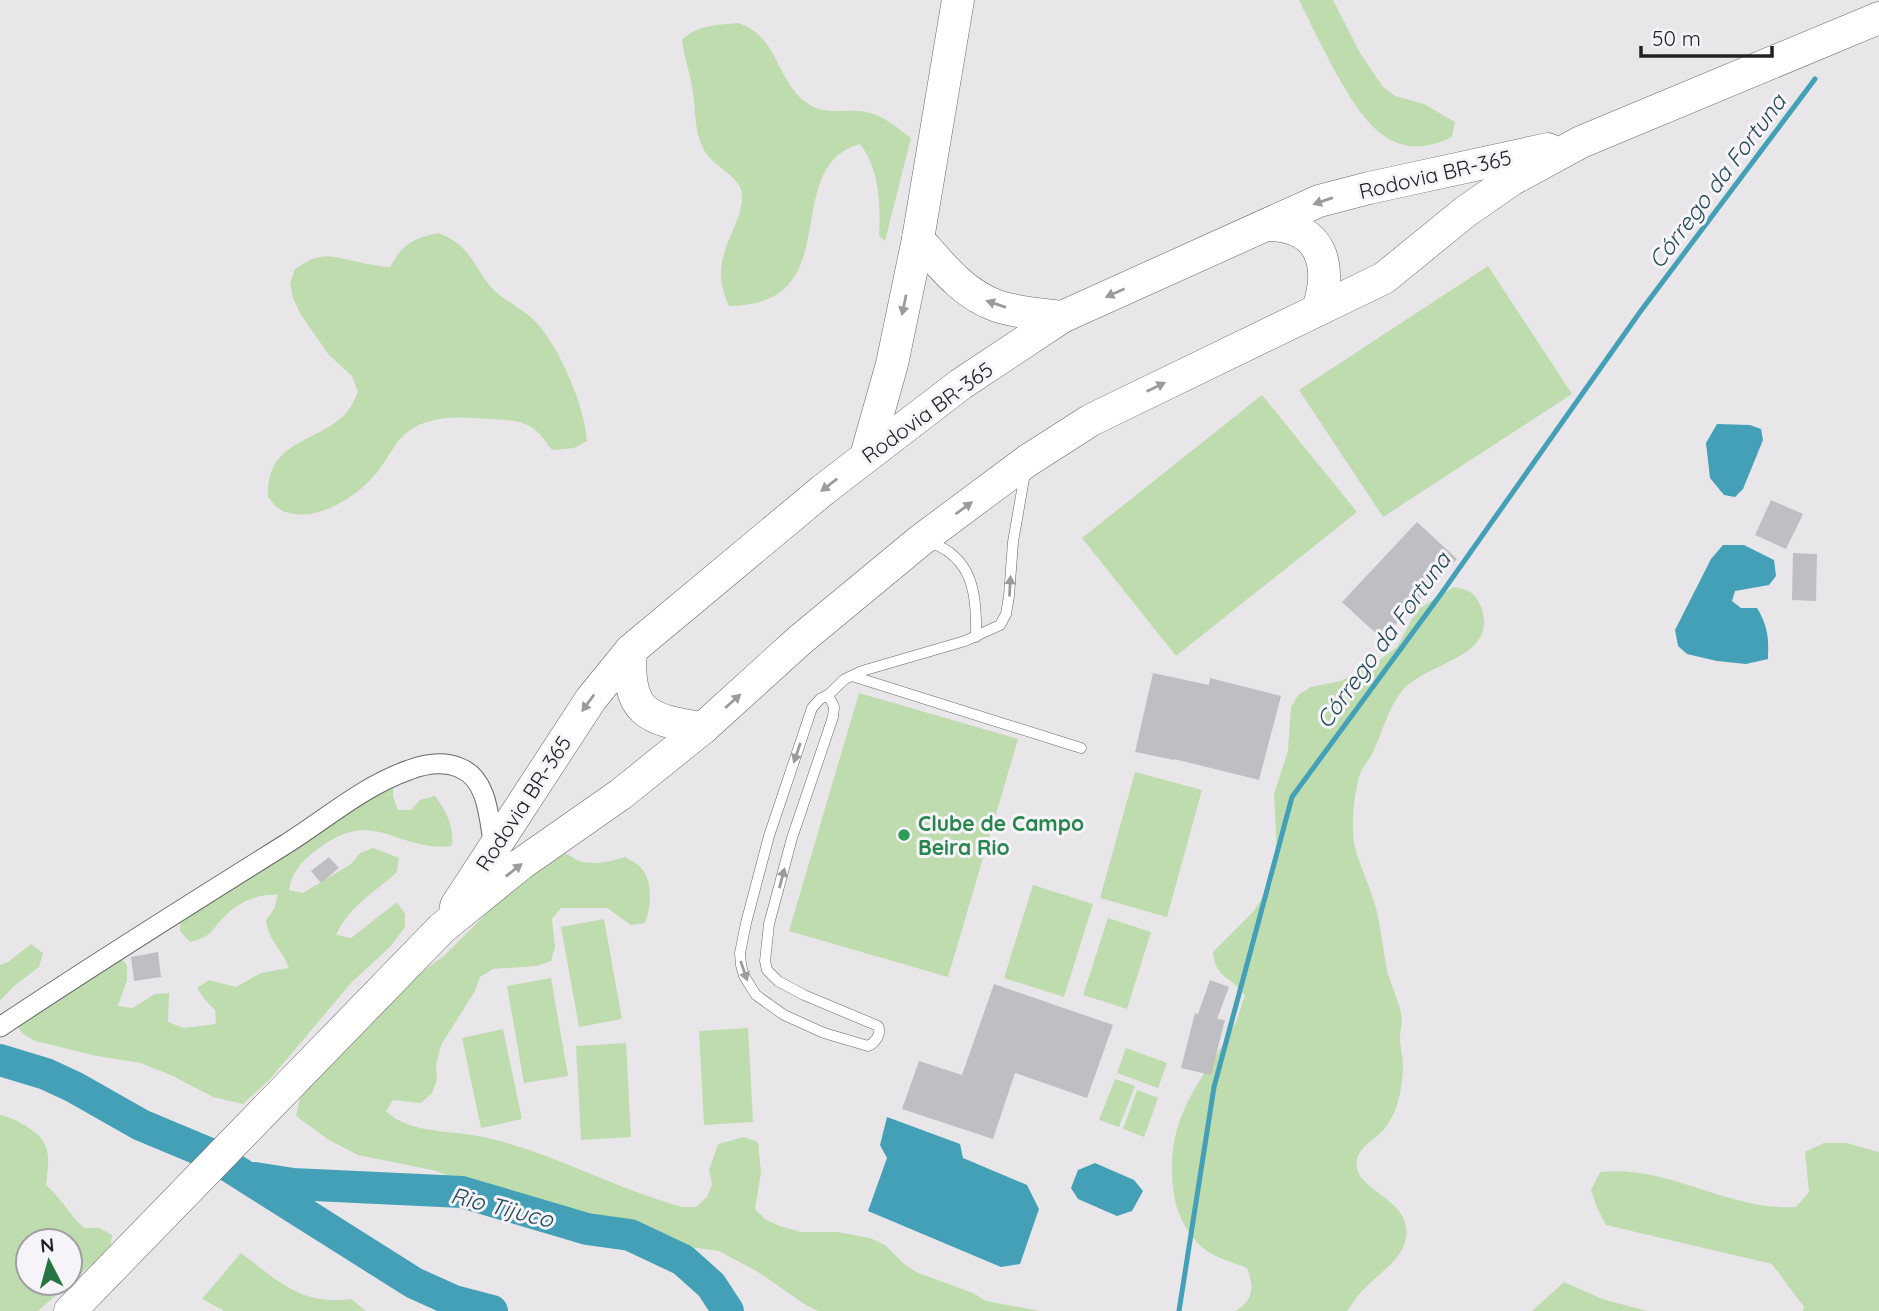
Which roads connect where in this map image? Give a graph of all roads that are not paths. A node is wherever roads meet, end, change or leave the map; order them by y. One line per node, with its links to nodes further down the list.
1 (958, 0): 5 (main road)
2 (1879, 18): 3 (main road, Rodovia BR-365)
3 (1580, 142): 4 (main road, Rodovia BR-365, one-way to 4); 6 (main road, Rodovia BR-365)
4 (1269, 225): 6 (main road); 7 (main road, Rodovia BR-365, one-way to 7)
5 (918, 239): 7 (main road, one-way to 5); 8 (main road, one-way to 8)
6 (1318, 309): 9 (main road, Rodovia BR-365, one-way to 6)
7 (1062, 317): 8 (main road, Rodovia BR-365)
8 (866, 456): 12 (main road, Rodovia BR-365, one-way to 12)
9 (1027, 461): 10 (main road, Rodovia BR-365, one-way to 9); 11 (lane, one-way to 9)
10 (921, 540): 11 (lane); 15 (main road, Rodovia BR-365, one-way to 10)
11 (976, 636): 13 (lane)
12 (631, 650): 15 (main road); 17 (main road, Rodovia BR-365, one-way to 17)
13 (852, 676): 14 (lane); 16 (lane)
14 (828, 695): 14 (lane, one-way to 14)
15 (703, 728): 18 (main road, Rodovia BR-365, one-way to 15)
16 (1082, 748)
17 (494, 847): 18 (main road, Rodovia BR-365); 19 (street)
18 (442, 928): 20 (main road, Rodovia BR-365)
19 (0, 1027)
20 (69, 1311)

